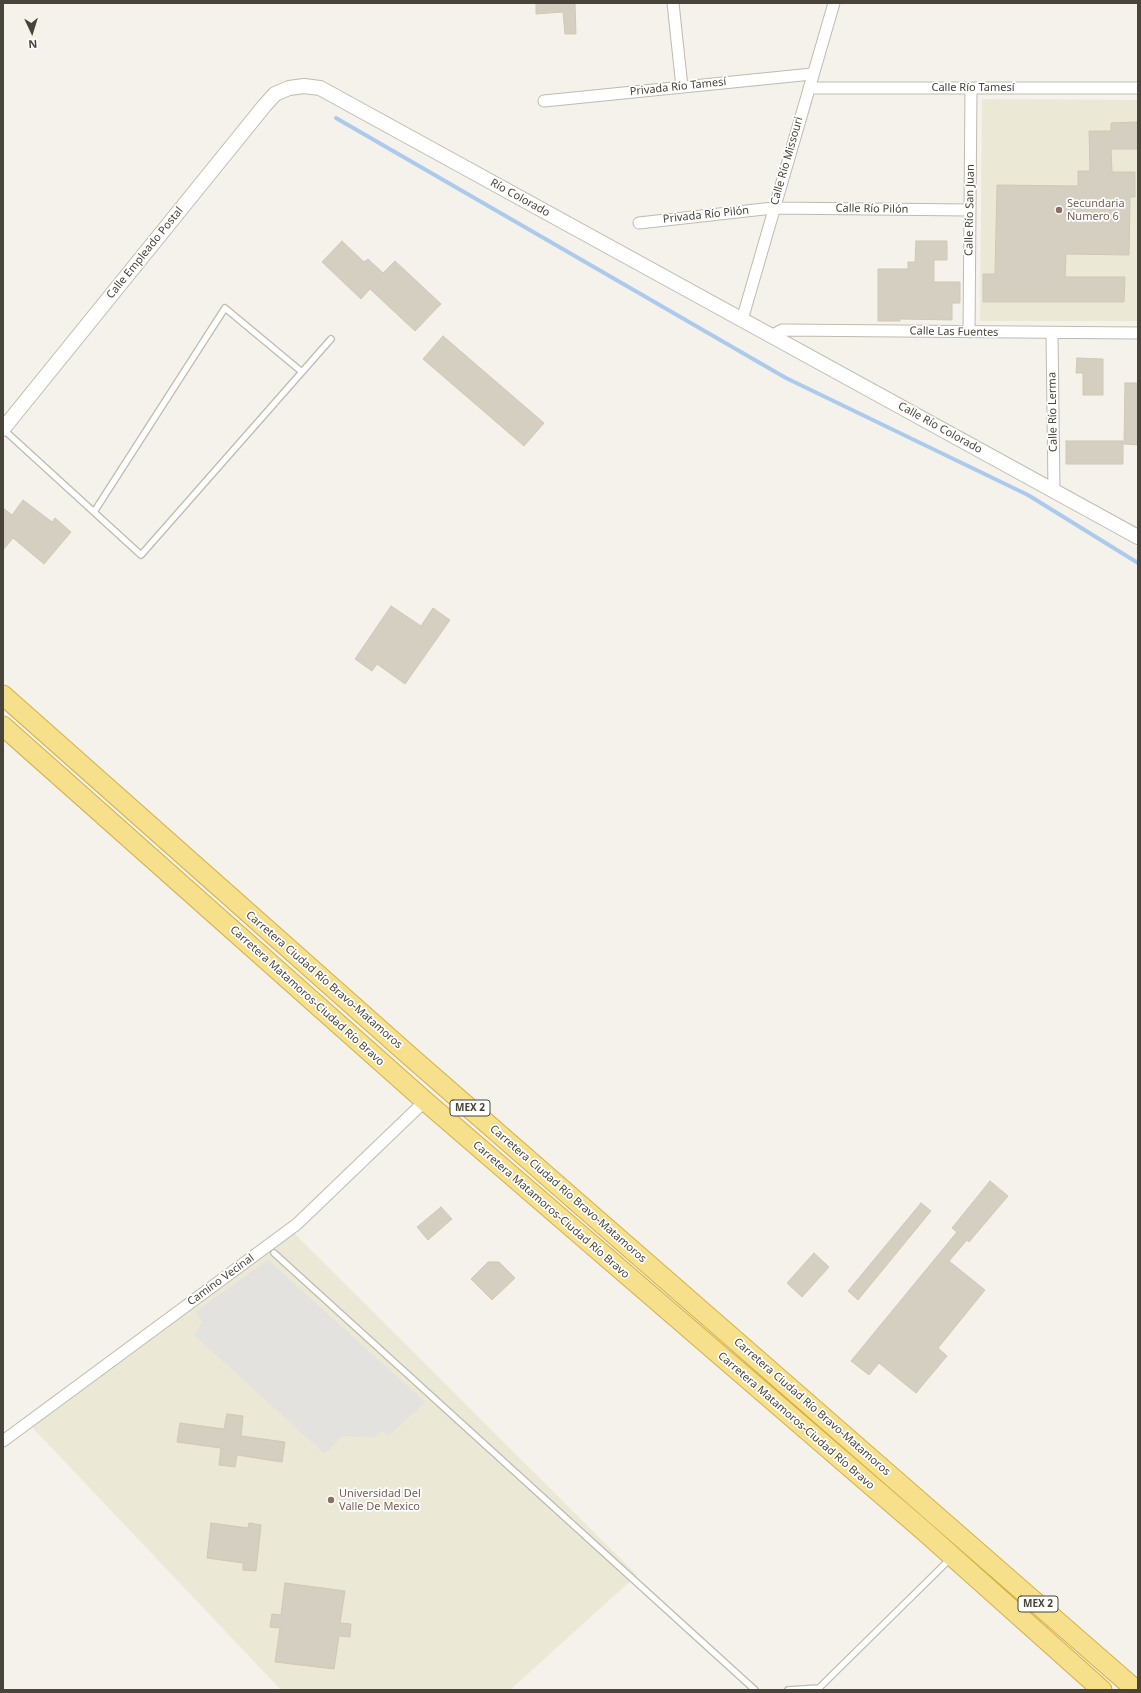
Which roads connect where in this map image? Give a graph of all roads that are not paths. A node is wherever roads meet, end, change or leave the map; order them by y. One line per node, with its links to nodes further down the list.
1 (673, 3): 5 (street)
2 (834, 3): 3 (street, Calle Río Missouri)
3 (812, 74): 5 (street, Privada Río Tamesí); 6 (street, Calle Río Missouri)
4 (296, 86): 13 (street, Río Colorado); 20 (street, Calle Empleado Postal)
5 (682, 87): 9 (street, Privada Río Tamesí)
6 (809, 88): 7 (street, Calle Río Tamesí); 10 (street, Calle Río Missouri)
7 (972, 88): 8 (street, Calle Río Tamesí); 11 (street, Calle Río San Juan)
8 (1138, 88)
9 (544, 101)
10 (773, 208): 11 (street, Calle Río Pilón); 12 (street, Privada Río Pilón); 13 (street, Calle Río Missouri)
11 (970, 210): 14 (street, Calle Río San Juan)
12 (638, 223)
13 (742, 320): 17 (street, Calle Río Colorado)
14 (969, 332): 15 (street, Calle Las Fuentes); 17 (street, Calle Las Fuentes)
15 (1052, 333): 16 (street, Calle Las Fuentes); 21 (street, Calle Río Lerma)
16 (1138, 334)
17 (771, 336): 21 (street, Calle Río Colorado)
18 (331, 339): 19 (lane)
19 (302, 372): 22 (lane); 22 (lane)
20 (3, 429): 22 (lane)
21 (1054, 491): 23 (street, Calle Río Colorado)
22 (94, 512)
23 (1138, 536)
24 (3, 695): 26 (highway, Carretera Ciudad Río Bravo-Matamoros / MEX 2)
25 (3, 726): 27 (highway, Carretera Matamoros-Ciudad Río Bravo / MEX 2)
26 (212, 882): 27 (highway); 29 (highway, Carretera Ciudad Río Bravo-Matamoros / MEX 2)
27 (197, 898): 28 (highway, Carretera Matamoros-Ciudad Río Bravo / MEX 2)
28 (425, 1101): 30 (highway, Carretera Matamoros-Ciudad Río Bravo / MEX 2); 32 (street, Camino Vecinal)
29 (608, 1230): 30 (highway); 33 (highway, Carretera Ciudad Río Bravo-Matamoros / MEX 2)
30 (594, 1247): 34 (highway, Carretera Matamoros-Ciudad Río Bravo / MEX 2)
31 (274, 1253): 36 (lane)
32 (3, 1441)
33 (939, 1518): 34 (highway); 39 (highway, Carretera Ciudad Río Bravo-Matamoros / MEX 2)
34 (924, 1531): 35 (highway, Carretera Matamoros-Ciudad Río Bravo / MEX 2)
35 (952, 1556): 37 (lane); 38 (highway, Carretera Matamoros-Ciudad Río Bravo / MEX 2)
36 (755, 1690)
37 (788, 1690)
38 (1102, 1690)
39 (1136, 1690)

